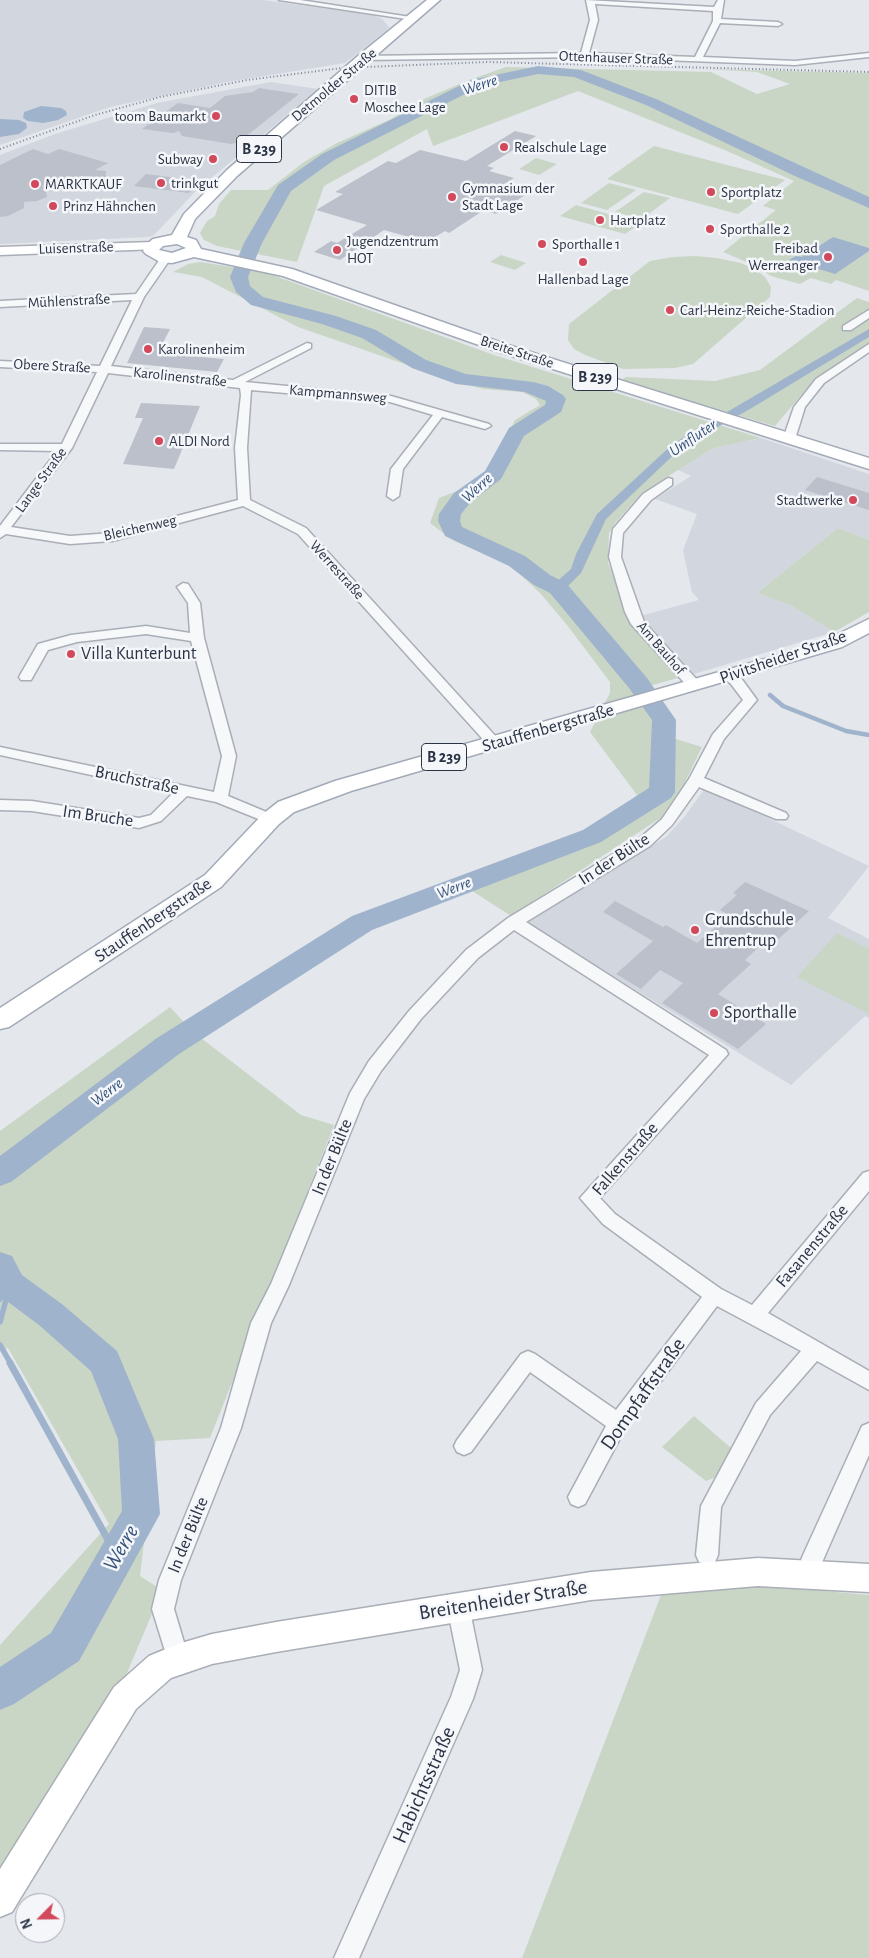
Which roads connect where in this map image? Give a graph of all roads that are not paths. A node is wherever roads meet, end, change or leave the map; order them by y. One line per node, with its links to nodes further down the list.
1 (283, 0): 5 (street)
2 (434, 0): 7 (main road, Detmolder Straße / B 239)
3 (722, 0): 6 (street)
4 (590, 1): 6 (street); 10 (street)
5 (325, 3): 7 (street)
6 (717, 9): 8 (street)
7 (413, 18): 12 (main road, Detmolder Straße / B 239)
8 (717, 21): 9 (street); 13 (street)
9 (778, 24)
10 (584, 55): 12 (street, Ottenhauser Straße); 13 (street, Ottenhauser Straße)
11 (869, 56): 13 (street, Ottenhauser Straße)
12 (363, 58): 14 (main road, Detmolder Straße / B 239)
13 (697, 60)
14 (178, 239): 15 (main road); 17 (main road)
15 (152, 246): 16 (street, Luisenstraße); 18 (main road)
16 (0, 251)
17 (192, 252): 18 (main road); 30 (main road, Breite Straße / B 239)
18 (166, 258): 19 (street)
19 (139, 298): 20 (street, Mühlenstraße); 26 (street)
20 (0, 304)
21 (869, 313): 22 (street)
22 (847, 328)
23 (307, 346): 27 (street, Karolinenstraße)
24 (869, 347): 30 (street)
25 (0, 364): 26 (street, Obere Straße)
26 (104, 369): 27 (street, Karolinenstraße); 32 (street, Lange Straße)
27 (240, 384): 28 (street, Kampmannsweg); 36 (street)
28 (439, 414): 29 (street, Kampmannsweg); 35 (street)
29 (485, 426)
30 (789, 439): 33 (main road, Breite Straße / B 239)
31 (0, 447): 32 (street)
32 (66, 448): 37 (street, Lange Straße)
33 (869, 464)
34 (668, 482): 43 (street, Am Bauhof)
35 (393, 496)
36 (244, 502): 37 (street, Bleichenweg); 44 (street, Werrestraße)
37 (2, 532)
38 (183, 587): 40 (street)
39 (869, 625): 41 (main road, Pivitsheider Straße / B 239)
40 (197, 638): 42 (street); 48 (street)
41 (728, 676): 43 (main road, Pivitsheider Straße / B 239); 46 (street, In der Bülte)
42 (26, 677)
43 (695, 686): 44 (main road, Stauffenbergstraße / B 239)
44 (494, 743): 51 (main road, Stauffenbergstraße / B 239)
45 (0, 751): 47 (street, Bruchstraße)
46 (696, 780): 50 (street); 52 (street, In der Bülte)
47 (184, 790): 48 (street, Bruchstraße); 49 (street, Im Bruche)
48 (220, 798): 51 (street, Bruchstraße)
49 (0, 805)
50 (781, 816)
51 (271, 819): 53 (main road, Stauffenbergstraße / B 239)
52 (514, 922): 55 (street, Falkenstraße); 67 (street, In der Bülte)
53 (0, 1020)
54 (869, 1178): 56 (street, Fasanenstraße)
55 (714, 1295): 56 (street, Falkenstraße); 59 (street, Dompfaffstraße)
56 (755, 1315): 57 (street, Falkenstraße)
57 (815, 1349): 58 (street, Falkenstraße); 63 (street)
58 (869, 1381)
59 (618, 1423): 61 (street); 62 (street, Dompfaffstraße)
60 (869, 1432): 64 (street)
61 (464, 1446)
62 (578, 1497)
63 (706, 1555)
64 (812, 1560)
65 (869, 1578): 66 (street, Breitenheider Straße)
66 (458, 1606): 67 (street, Breitenheider Straße); 69 (street, Habichtsstraße)
67 (178, 1659): 68 (street, Breitenheider Straße)
68 (0, 1900)
69 (346, 1958)

